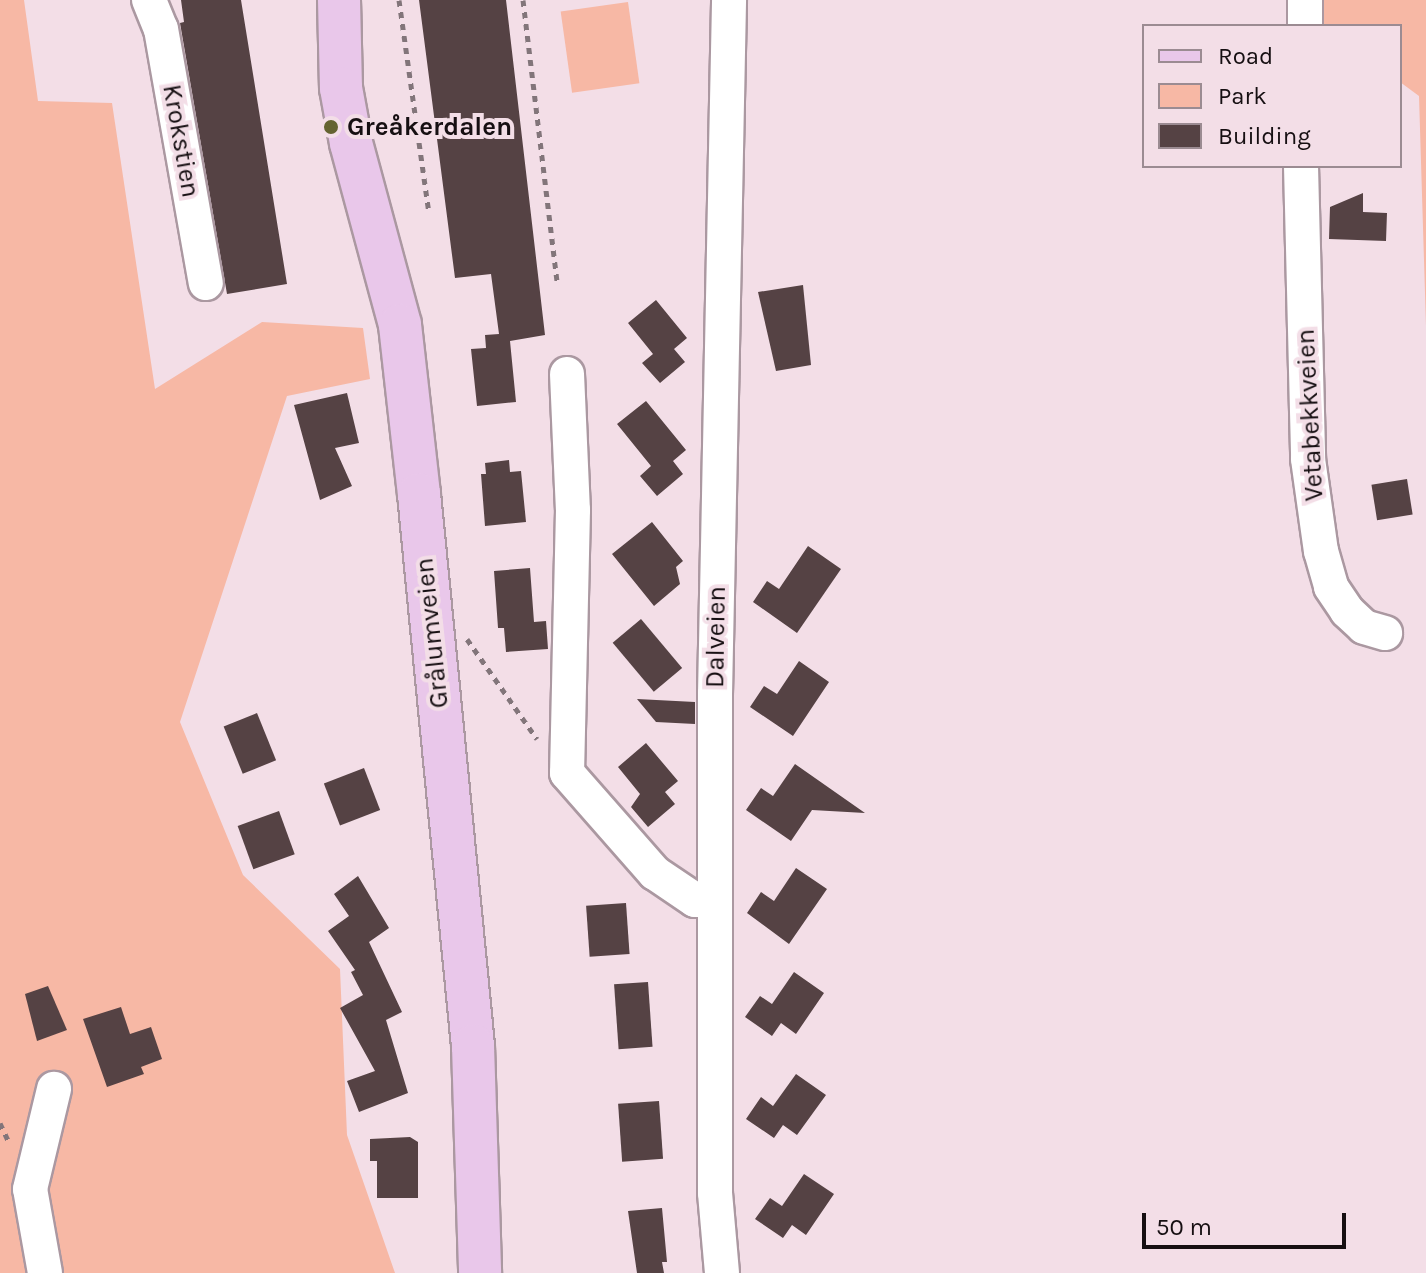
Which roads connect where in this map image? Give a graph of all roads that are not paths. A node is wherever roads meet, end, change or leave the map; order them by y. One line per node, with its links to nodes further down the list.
1 (149, 0): 7 (street, Krokstien)
2 (339, 0): 13 (main road, Grålumveien)
3 (729, 0): 10 (street, Dalveien)
4 (1305, 0): 5 (street)
5 (1305, 24)
6 (1301, 168): 9 (street, Vetabekkveien)
7 (206, 283)
8 (567, 374): 10 (street)
9 (1385, 633)
10 (714, 900): 14 (street, Dalveien)
11 (54, 1089): 12 (street)
12 (45, 1273)
13 (480, 1273)
14 (722, 1273)

